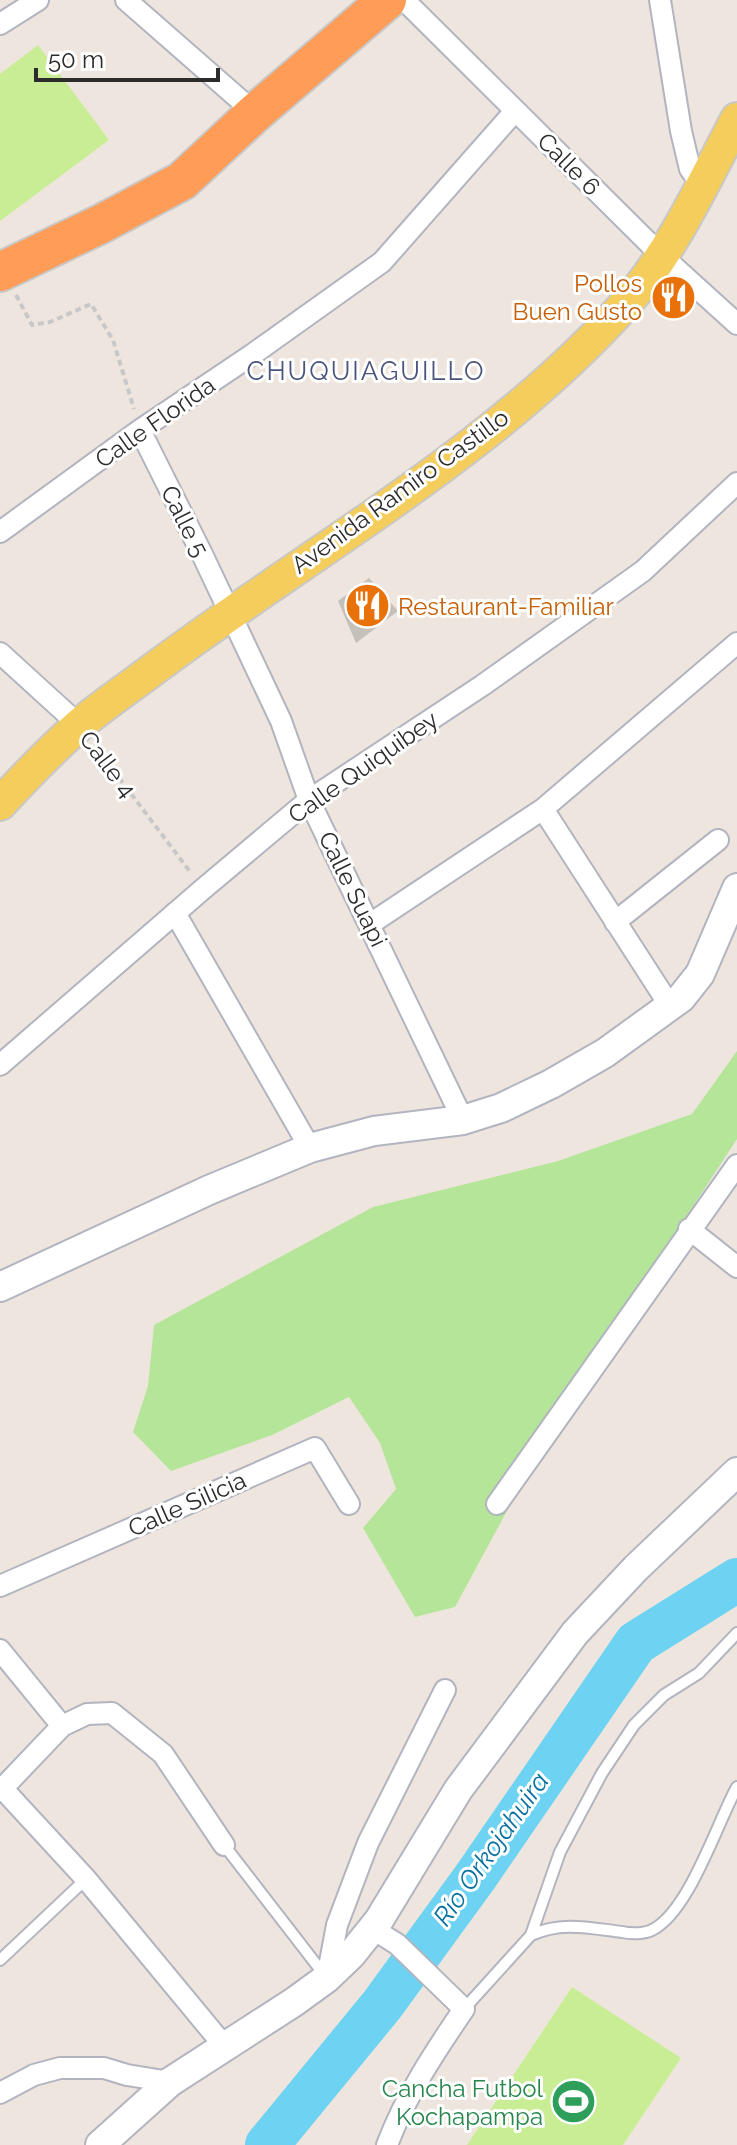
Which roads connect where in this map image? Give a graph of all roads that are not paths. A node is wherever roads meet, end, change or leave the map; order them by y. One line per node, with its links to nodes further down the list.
1 (38, 0): 6 (street)
2 (126, 0): 8 (street)
3 (387, 0): 8 (highway)
4 (404, 0): 7 (street, Calle 6)
5 (660, 0): 10 (street)
6 (0, 24)
7 (515, 111): 11 (street, Calle 6); 14 (street, Calle Florida)
8 (255, 113): 12 (highway)
9 (737, 119): 10 (main road, Avenida Ramiro Castillo)
10 (702, 185): 11 (main road, Avenida Ramiro Castillo)
11 (662, 256): 13 (street, Calle 6); 17 (main road, Avenida Ramiro Castillo)
12 (2, 271)
13 (737, 324)
14 (140, 430): 16 (street, Calle Florida); 17 (street, Calle 5)
15 (737, 483): 21 (street, Calle Quiquibey)
16 (0, 532)
17 (229, 612): 20 (main road, Avenida Ramiro Castillo); 21 (street, Calle Suapi)
18 (737, 643): 23 (street)
19 (0, 653): 20 (street, Calle 4)
20 (79, 725): 22 (main road, Avenida Ramiro Castillo)
21 (309, 800): 26 (street, Calle Quiquibey); 28 (street, Calle Suapi)
22 (0, 804)
23 (543, 809): 27 (street); 28 (street)
24 (718, 840): 27 (street)
25 (737, 888): 29 (main road)
26 (175, 913): 30 (street, Calle Quiquibey); 32 (street)
27 (615, 922): 29 (street)
28 (370, 924): 31 (street, Calle Suapi)
29 (670, 1006): 31 (main road)
30 (0, 1065)
31 (463, 1120): 32 (main road)
32 (310, 1148): 36 (main road)
33 (737, 1165): 34 (street)
34 (689, 1229): 35 (street); 39 (street)
35 (737, 1267)
36 (0, 1287)
37 (737, 1472): 49 (main road)
38 (349, 1504): 40 (street, Calle Silicia)
39 (497, 1504)
40 (0, 1586)
41 (737, 1633): 50 (lane)
42 (0, 1650): 44 (street)
43 (445, 1690): 52 (street)
44 (62, 1726): 46 (street); 47 (street)
45 (737, 1787): 50 (lane)
46 (1, 1790): 48 (street)
47 (224, 1845): 52 (lane)
48 (86, 1879): 51 (lane); 54 (street)
49 (373, 1929): 52 (main road); 53 (street)
50 (531, 1935): 53 (lane)
51 (0, 1960)
52 (327, 1978): 54 (main road)
53 (464, 2009): 58 (street)
54 (225, 2047): 55 (main road)
55 (170, 2082): 56 (street); 57 (main road)
56 (0, 2093)
57 (100, 2145)
58 (387, 2145)

